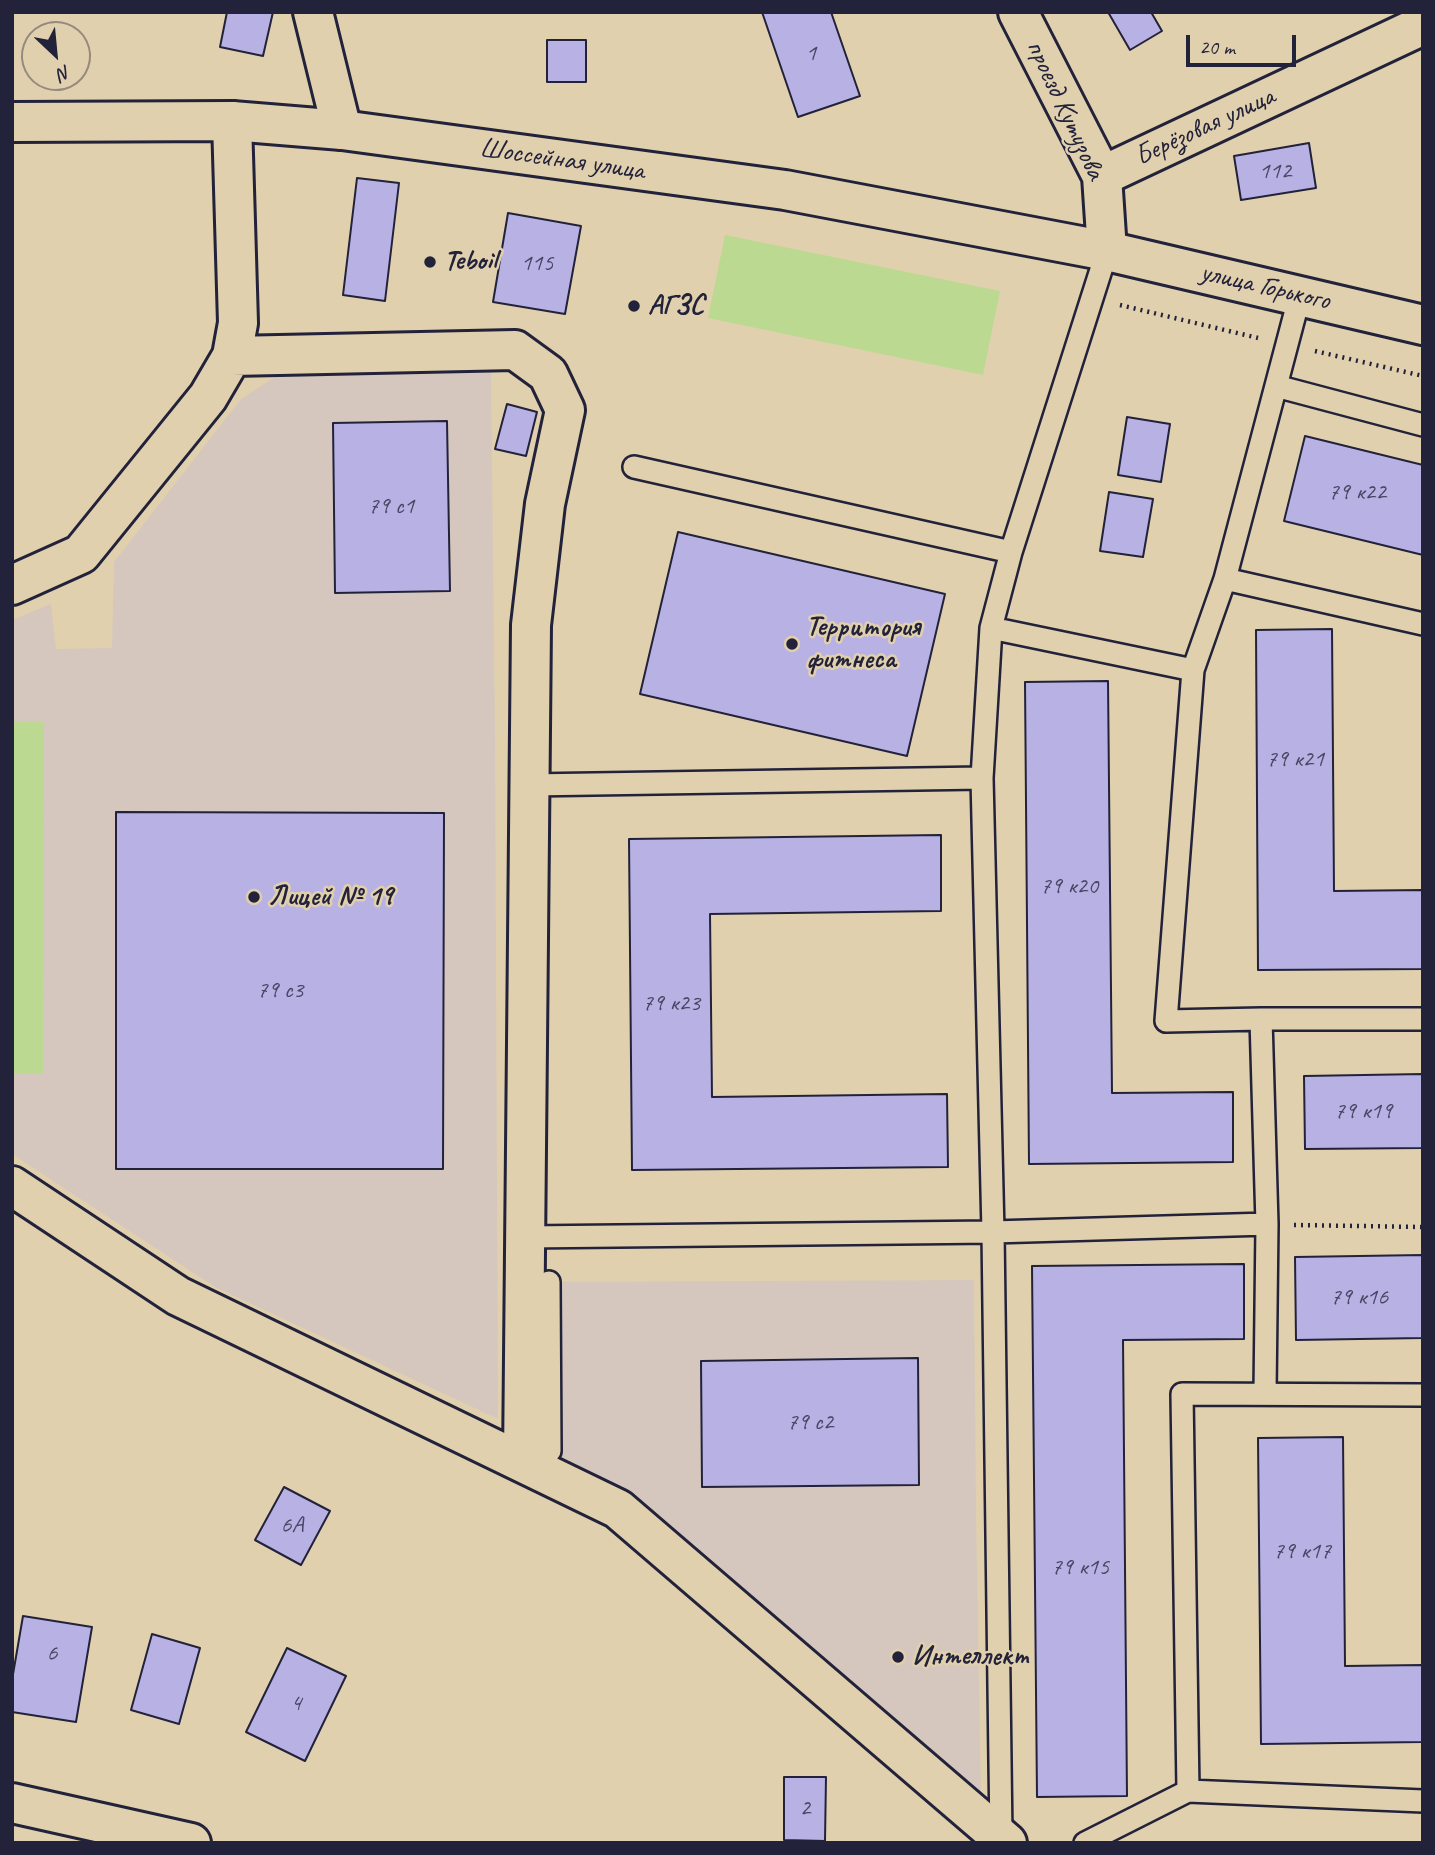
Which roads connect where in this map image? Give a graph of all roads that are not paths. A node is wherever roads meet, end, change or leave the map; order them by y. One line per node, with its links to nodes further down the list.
1 (313, 12): 6 (street)
2 (1018, 12): 7 (street, проезд Кутузова)
3 (1423, 25): 7 (street, Берёзовая улица)
4 (232, 121): 5 (street, Шоссейная улица); 6 (street, Шоссейная улица); 11 (street)
5 (12, 122)
6 (342, 130): 8 (street, Шоссейная улица)
7 (1102, 176): 8 (street, проезд Кутузова)
8 (1107, 251): 9 (street, улица Горького); 15 (lane)
9 (1300, 295): 10 (street, улица Горького); 12 (lane)
10 (1423, 325)
11 (232, 356): 17 (street); 22 (street)
12 (1276, 386): 13 (lane); 16 (lane)
13 (1423, 425)
14 (634, 467): 15 (lane)
15 (1010, 552): 19 (lane)
16 (1225, 579): 18 (lane); 20 (lane)
17 (12, 585)
18 (1423, 624)
19 (991, 628): 20 (lane); 21 (lane)
20 (1192, 670): 23 (lane)
21 (982, 778): 22 (lane); 27 (lane)
22 (529, 785): 28 (street)
23 (1261, 1019): 24 (lane); 26 (lane)
24 (1423, 1019)
25 (12, 1186): 32 (street)
26 (1267, 1224): 27 (lane); 30 (lane)
27 (993, 1232): 28 (lane); 36 (lane)
28 (525, 1237): 32 (street)
29 (549, 1282): 32 (lane)
30 (1265, 1394): 31 (lane); 33 (lane)
31 (1423, 1395)
32 (536, 1456): 36 (street)
33 (1188, 1791): 34 (lane); 38 (lane)
34 (1423, 1801)
35 (12, 1803): 37 (street)
36 (1004, 1840)
37 (191, 1843)
38 (1085, 1843)

